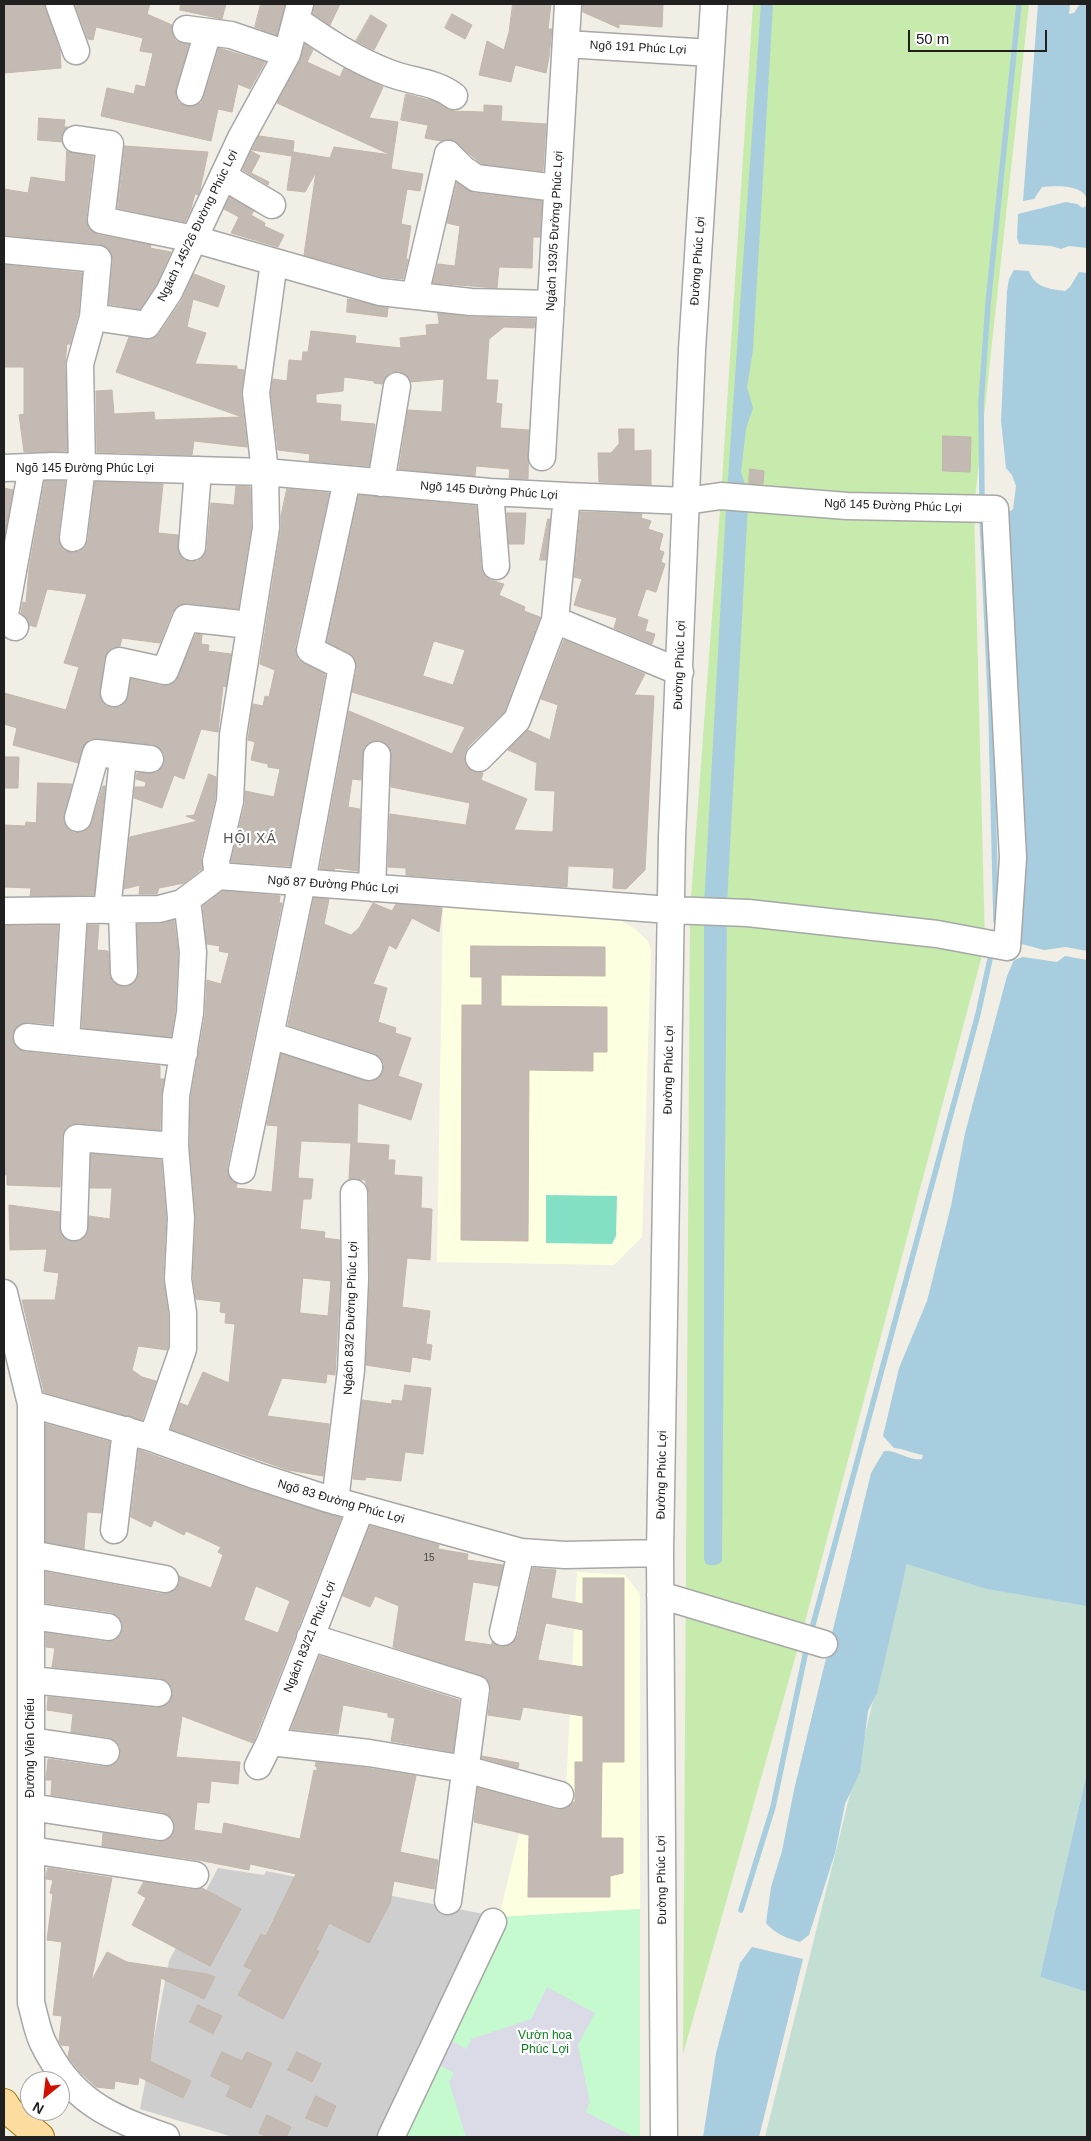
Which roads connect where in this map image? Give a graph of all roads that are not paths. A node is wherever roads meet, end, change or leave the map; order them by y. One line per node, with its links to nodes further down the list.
1 (59, 4): 6 (street)
2 (568, 4): 5 (street, Ngách 193/5 Đường Phúc Lợi)
3 (714, 4): 7 (street, Đường Phúc Lợi)
4 (298, 12): 8 (street, Ngách 145/26 Đường Phúc Lợi); 10 (street)
5 (566, 44): 7 (street, Ngõ 191 Phúc Lợi); 13 (street, Ngách 193/5 Đường Phúc Lợi)
6 (76, 51)
7 (711, 52): 32 (street, Đường Phúc Lợi)
8 (286, 54): 9 (street); 12 (street, Ngách 145/26 Đường Phúc Lợi)
9 (190, 92)
10 (454, 96)
11 (76, 139): 15 (street)
12 (223, 176): 14 (street); 15 (street, Ngách 145/26 Đường Phúc Lợi)
13 (557, 188): 18 (street); 19 (street, Ngách 193/5 Đường Phúc Lợi)
14 (272, 205)
15 (194, 239): 17 (street); 20 (street, Ngách 145/26 Đường Phúc Lợi)
16 (4, 250): 20 (street)
17 (274, 262): 18 (street); 27 (street)
18 (415, 295): 19 (street)
19 (551, 304): 22 (street, Ngách 193/5 Đường Phúc Lợi)
20 (93, 318): 24 (street)
21 (397, 386): 29 (street)
22 (542, 458)
23 (32, 467): 24 (street, Ngõ 145 Đường Phúc Lợi); 25 (street, Ngõ 145 Đường Phúc Lợi); 38 (street)
24 (82, 467): 26 (street, Ngõ 145 Đường Phúc Lợi); 33 (street)
25 (4, 468)
26 (198, 470): 27 (street, Ngõ 145 Đường Phúc Lợi); 34 (street)
27 (264, 472): 28 (street, Ngõ 145 Đường Phúc Lợi); 37 (street)
28 (347, 480): 29 (street, Ngõ 145 Đường Phúc Lợi); 47 (street)
29 (381, 483): 30 (street, Ngõ 145 Đường Phúc Lợi)
30 (490, 492): 31 (street, Ngõ 145 Đường Phúc Lợi); 35 (street)
31 (567, 496): 32 (street, Ngõ 145 Đường Phúc Lợi); 36 (street)
32 (686, 501): 39 (street, Đường Phúc Lợi); 54 (street, Ngõ 145 Đường Phúc Lợi)
33 (73, 538)
34 (192, 548)
35 (496, 566)
36 (555, 620): 39 (street); 43 (street)
37 (250, 625): 40 (street); 46 (street)
38 (15, 627)
39 (680, 672): 51 (street, Đường Phúc Lợi)
40 (114, 693)
41 (377, 755): 48 (street)
42 (123, 758): 44 (street); 45 (street); 50 (street)
43 (479, 758)
44 (150, 759)
45 (78, 818)
46 (218, 876): 47 (street, Ngõ 87 Đường Phúc Lợi); 49 (street)
47 (302, 882): 48 (street, Ngõ 87 Đường Phúc Lợi); 56 (street)
48 (372, 888): 51 (street, Ngõ 87 Đường Phúc Lợi)
49 (182, 902): 50 (street); 59 (street)
50 (114, 910): 53 (street); 55 (street)
51 (670, 910): 54 (street, Ngõ 87 Đường Phúc Lợi); 73 (street, Đường Phúc Lợi)
52 (4, 911): 53 (street)
53 (74, 911): 58 (street)
54 (993, 945)
55 (124, 972)
56 (270, 1035): 60 (street); 62 (street)
57 (27, 1037): 58 (street)
58 (66, 1041): 59 (street)
59 (184, 1053): 61 (street)
60 (369, 1066)
61 (175, 1146): 64 (street); 68 (street)
62 (242, 1170)
63 (354, 1193): 69 (street, Ngách 83/2 Đường Phúc Lợi)
64 (74, 1227)
65 (4, 1293): 66 (street, Đường Viên Chiếu)
66 (31, 1404): 67 (street, Ngõ 83 Đường Phúc Lợi); 74 (street, Đường Viên Chiếu)
67 (126, 1430): 68 (street, Ngõ 83 Đường Phúc Lợi); 71 (street)
68 (152, 1438): 69 (street, Ngõ 83 Đường Phúc Lợi)
69 (335, 1501): 70 (street, Ngõ 83 Đường Phúc Lợi)
70 (360, 1508): 72 (street, Ngõ 83 Đường Phúc Lợi); 80 (street, Ngách 83/21 Phúc Lợi)
71 (114, 1530)
72 (522, 1552): 73 (street, Ngõ 83 Đường Phúc Lợi); 79 (street)
73 (660, 1553): 76 (street, Đường Phúc Lợi)
74 (31, 1554): 75 (street); 77 (street, Đường Viên Chiếu)
75 (165, 1579)
76 (660, 1595): 81 (street); 100 (street, Đường Phúc Lợi)
77 (31, 1616): 78 (street); 82 (street, Đường Viên Chiếu)
78 (108, 1627)
79 (503, 1632)
80 (310, 1637): 85 (street, Ngách 83/21 Phúc Lợi); 88 (street)
81 (814, 1641)
82 (31, 1680): 83 (street); 84 (street, Đường Viên Chiếu)
83 (158, 1693)
84 (31, 1741): 86 (street); 90 (street, Đường Viên Chiếu)
85 (270, 1742): 87 (street, Ngách 83/21 Phúc Lợi); 88 (street)
86 (106, 1752)
87 (258, 1766)
88 (465, 1769): 89 (street); 94 (street)
89 (560, 1795)
90 (31, 1807): 91 (street); 92 (street, Đường Viên Chiếu)
91 (160, 1827)
92 (31, 1850): 93 (street); 98 (street, Đường Viên Chiếu)
93 (195, 1875)
94 (448, 1901)
95 (493, 1922): 99 (street)
96 (4, 2103): 97 (main road)
97 (40, 2137)
98 (166, 2137)
99 (391, 2137)
100 (664, 2137)

